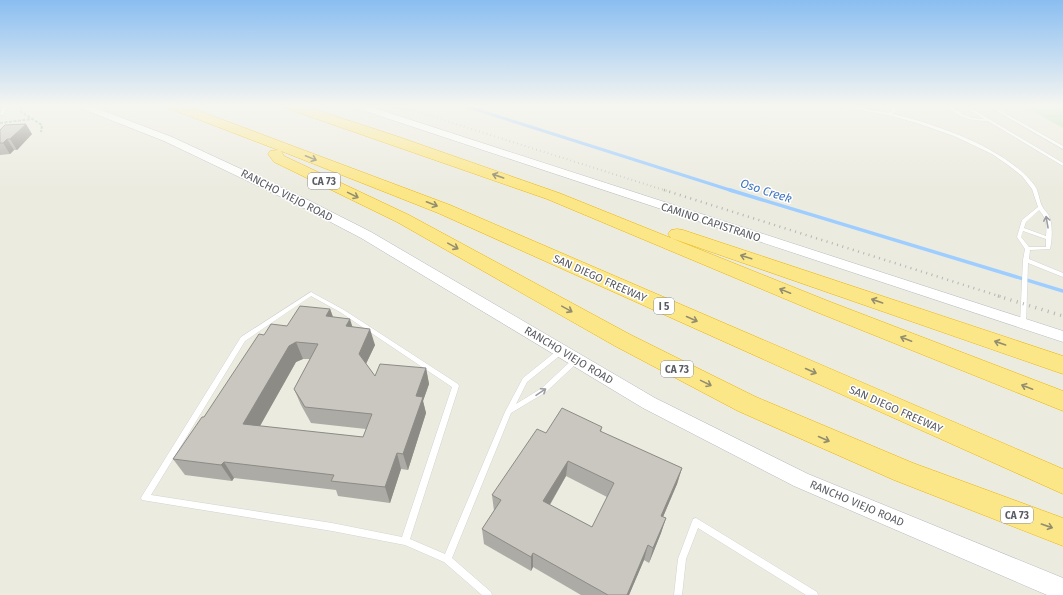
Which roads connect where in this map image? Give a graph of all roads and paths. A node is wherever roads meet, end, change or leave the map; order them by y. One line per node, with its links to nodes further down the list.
1 (154, 134): 20 (main road, RANCHO VIEJO ROAD)
2 (250, 134): 8 (highway, SAN DIEGO FREEWAY / I 5)
3 (378, 134): 11 (highway, one-way to 3)
4 (444, 134): 18 (street, CAMINO CAPISTRANO)
5 (948, 134): 12 (lane)
6 (1012, 134): 10 (lane)
7 (1038, 134): 9 (lane)
8 (262, 138): 25 (highway, SAN DIEGO FREEWAY / I 5, one-way to 25); 26 (highway, CA 73, one-way to 26)
9 (1063, 148)
10 (1063, 165)
11 (553, 196): 22 (highway, one-way to 11); 23 (highway, one-way to 11)
12 (1040, 207): 13 (lane); 14 (lane, one-way to 12)
13 (1022, 229): 14 (lane); 15 (lane)
14 (1048, 238): 15 (lane)
15 (1028, 249): 16 (lane)
16 (1026, 263): 17 (lane); 18 (lane)
17 (1063, 275)
18 (1023, 324): 19 (street, CAMINO CAPISTRANO)
19 (1063, 337)
20 (561, 350): 21 (main road, RANCHO VIEJO ROAD); 24 (lane)
21 (576, 360): 24 (lane, one-way to 21); 29 (main road, RANCHO VIEJO ROAD)
22 (1063, 365)
23 (1063, 401)
24 (508, 412): 28 (lane)
25 (1063, 482)
26 (1063, 532)
27 (405, 541): 27 (lane); 28 (lane)
28 (447, 559): 30 (lane)
29 (1063, 590)
30 (488, 595)
31 (678, 595): 32 (lane)
32 (814, 595)

